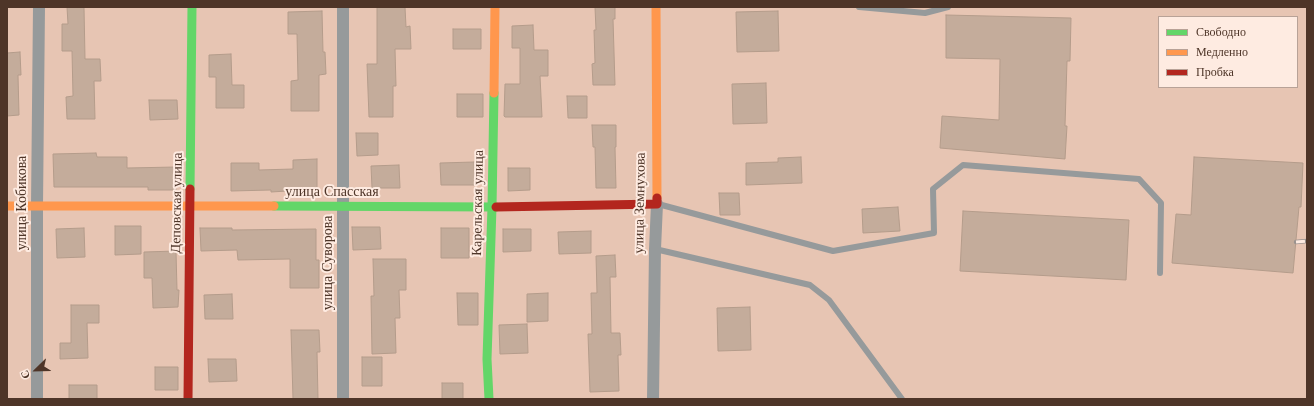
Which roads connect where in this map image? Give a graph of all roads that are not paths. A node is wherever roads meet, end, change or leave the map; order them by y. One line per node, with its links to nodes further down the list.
1 (39, 7): 10 (street, улица Кобикова)
2 (192, 7): 11 (street, Деповская улица)
3 (343, 7): 13 (street, улица Суворова)
4 (495, 7): 14 (street, Карельская улица)
5 (656, 7): 9 (street, улица Земнухова)
6 (859, 7): 8 (lane)
7 (948, 7): 8 (lane)
8 (935, 9)
9 (657, 204): 14 (street, улица Спасская); 15 (street, улица Земнухова); 16 (lane)
10 (37, 205): 11 (street, улица Спасская); 12 (street, улица Спасская); 17 (street, улица Кобикова)
11 (191, 205): 13 (street, улица Спасская); 18 (street, Деповская улица)
12 (7, 206)
13 (343, 206): 14 (street, улица Спасская); 19 (street, улица Суворова)
14 (492, 207): 20 (street, Карельская улица)
15 (655, 249): 21 (street, улица Земнухова); 22 (lane)
16 (1160, 273)
17 (37, 399)
18 (188, 399)
19 (343, 399)
20 (489, 399)
21 (653, 399)
22 (902, 399)

